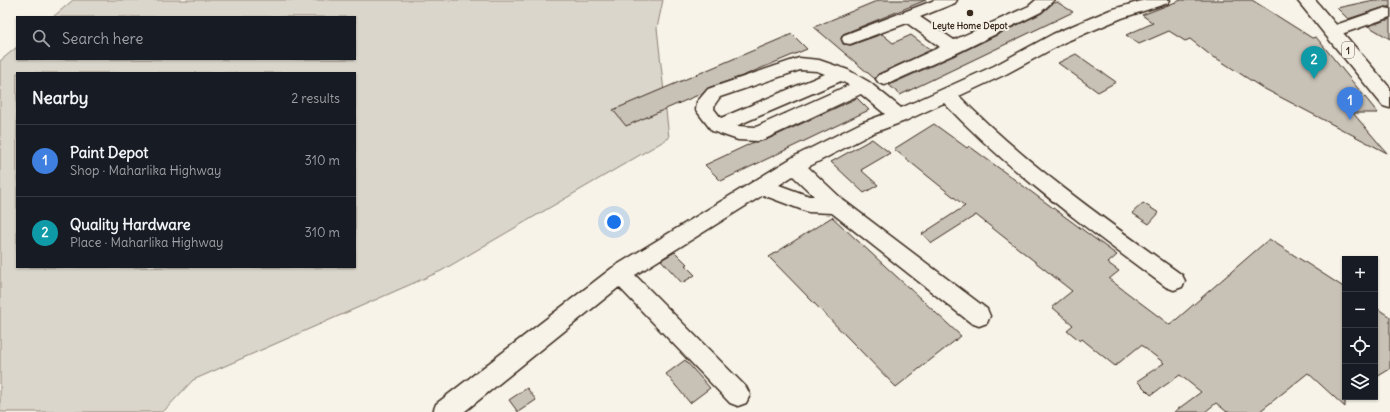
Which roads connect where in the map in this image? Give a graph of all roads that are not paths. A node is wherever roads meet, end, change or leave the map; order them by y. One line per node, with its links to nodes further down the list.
1 (949, 0): 6 (street)
2 (1046, 0): 9 (street)
3 (1162, 0): 13 (street)
4 (1306, 0): 7 (main road, 1)
5 (1385, 13): 7 (street)
6 (908, 16): 8 (street); 9 (street)
7 (1332, 32): 14 (main road, 1)
8 (850, 39)
9 (953, 48): 11 (street)
10 (842, 74): 12 (street); 16 (street); 16 (street)
11 (885, 79)
12 (863, 86): 15 (street); 16 (street)
13 (946, 94): 15 (street); 21 (street)
14 (1390, 101)
15 (899, 116): 17 (street)
16 (718, 126)
17 (795, 166): 18 (street); 19 (street)
18 (762, 186): 19 (street); 20 (street)
19 (836, 205): 22 (street)
20 (620, 274): 23 (street); 24 (street)
21 (1174, 281)
22 (979, 316)
23 (738, 395)
24 (445, 412)

